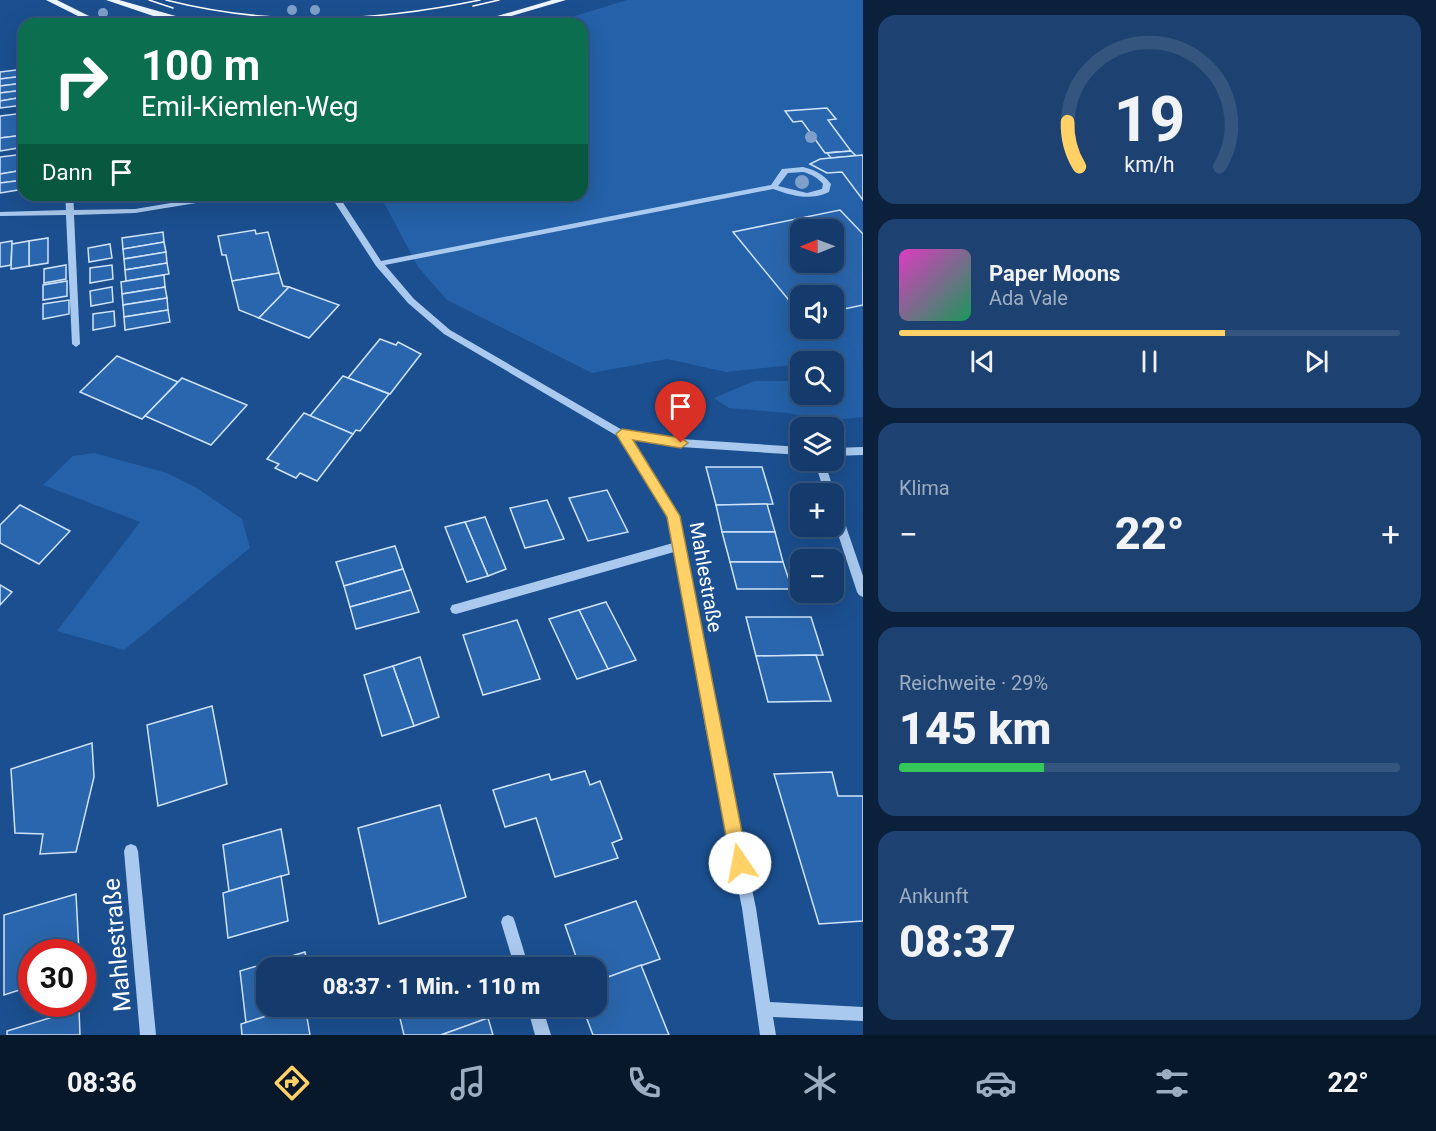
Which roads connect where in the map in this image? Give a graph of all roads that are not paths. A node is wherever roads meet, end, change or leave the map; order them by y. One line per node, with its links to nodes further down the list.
1 (50, 0): 4 (main road)
2 (110, 0): 5 (main road)
3 (562, 0): 6 (main road)
4 (88, 18)
5 (168, 18)
6 (496, 18)
7 (774, 187): 7 (street); 15 (street)
8 (69, 201): 13 (street)
9 (187, 201): 12 (street)
10 (202, 201): 12 (street)
11 (338, 201): 15 (street, Mahlestraße)
12 (187, 204): 13 (street)
13 (69, 212): 14 (street); 16 (street)
14 (0, 214)
15 (379, 264): 17 (street, Mahlestraße)
16 (76, 344)
17 (622, 434): 18 (street); 22 (street, Mahlestraße)
18 (790, 450)
19 (863, 451): 20 (street)
20 (844, 452)
21 (844, 536): 23 (street)
22 (678, 546): 24 (street); 28 (street, Mahlestraße)
23 (863, 592)
24 (456, 609)
25 (131, 851): 31 (street, Mahlestraße)
26 (508, 922): 27 (street)
27 (519, 957)
28 (766, 1009): 29 (street); 33 (street, Mahlestraße)
29 (863, 1014)
30 (537, 1017): 32 (street)
31 (148, 1035)
32 (543, 1035)
33 (768, 1035)

